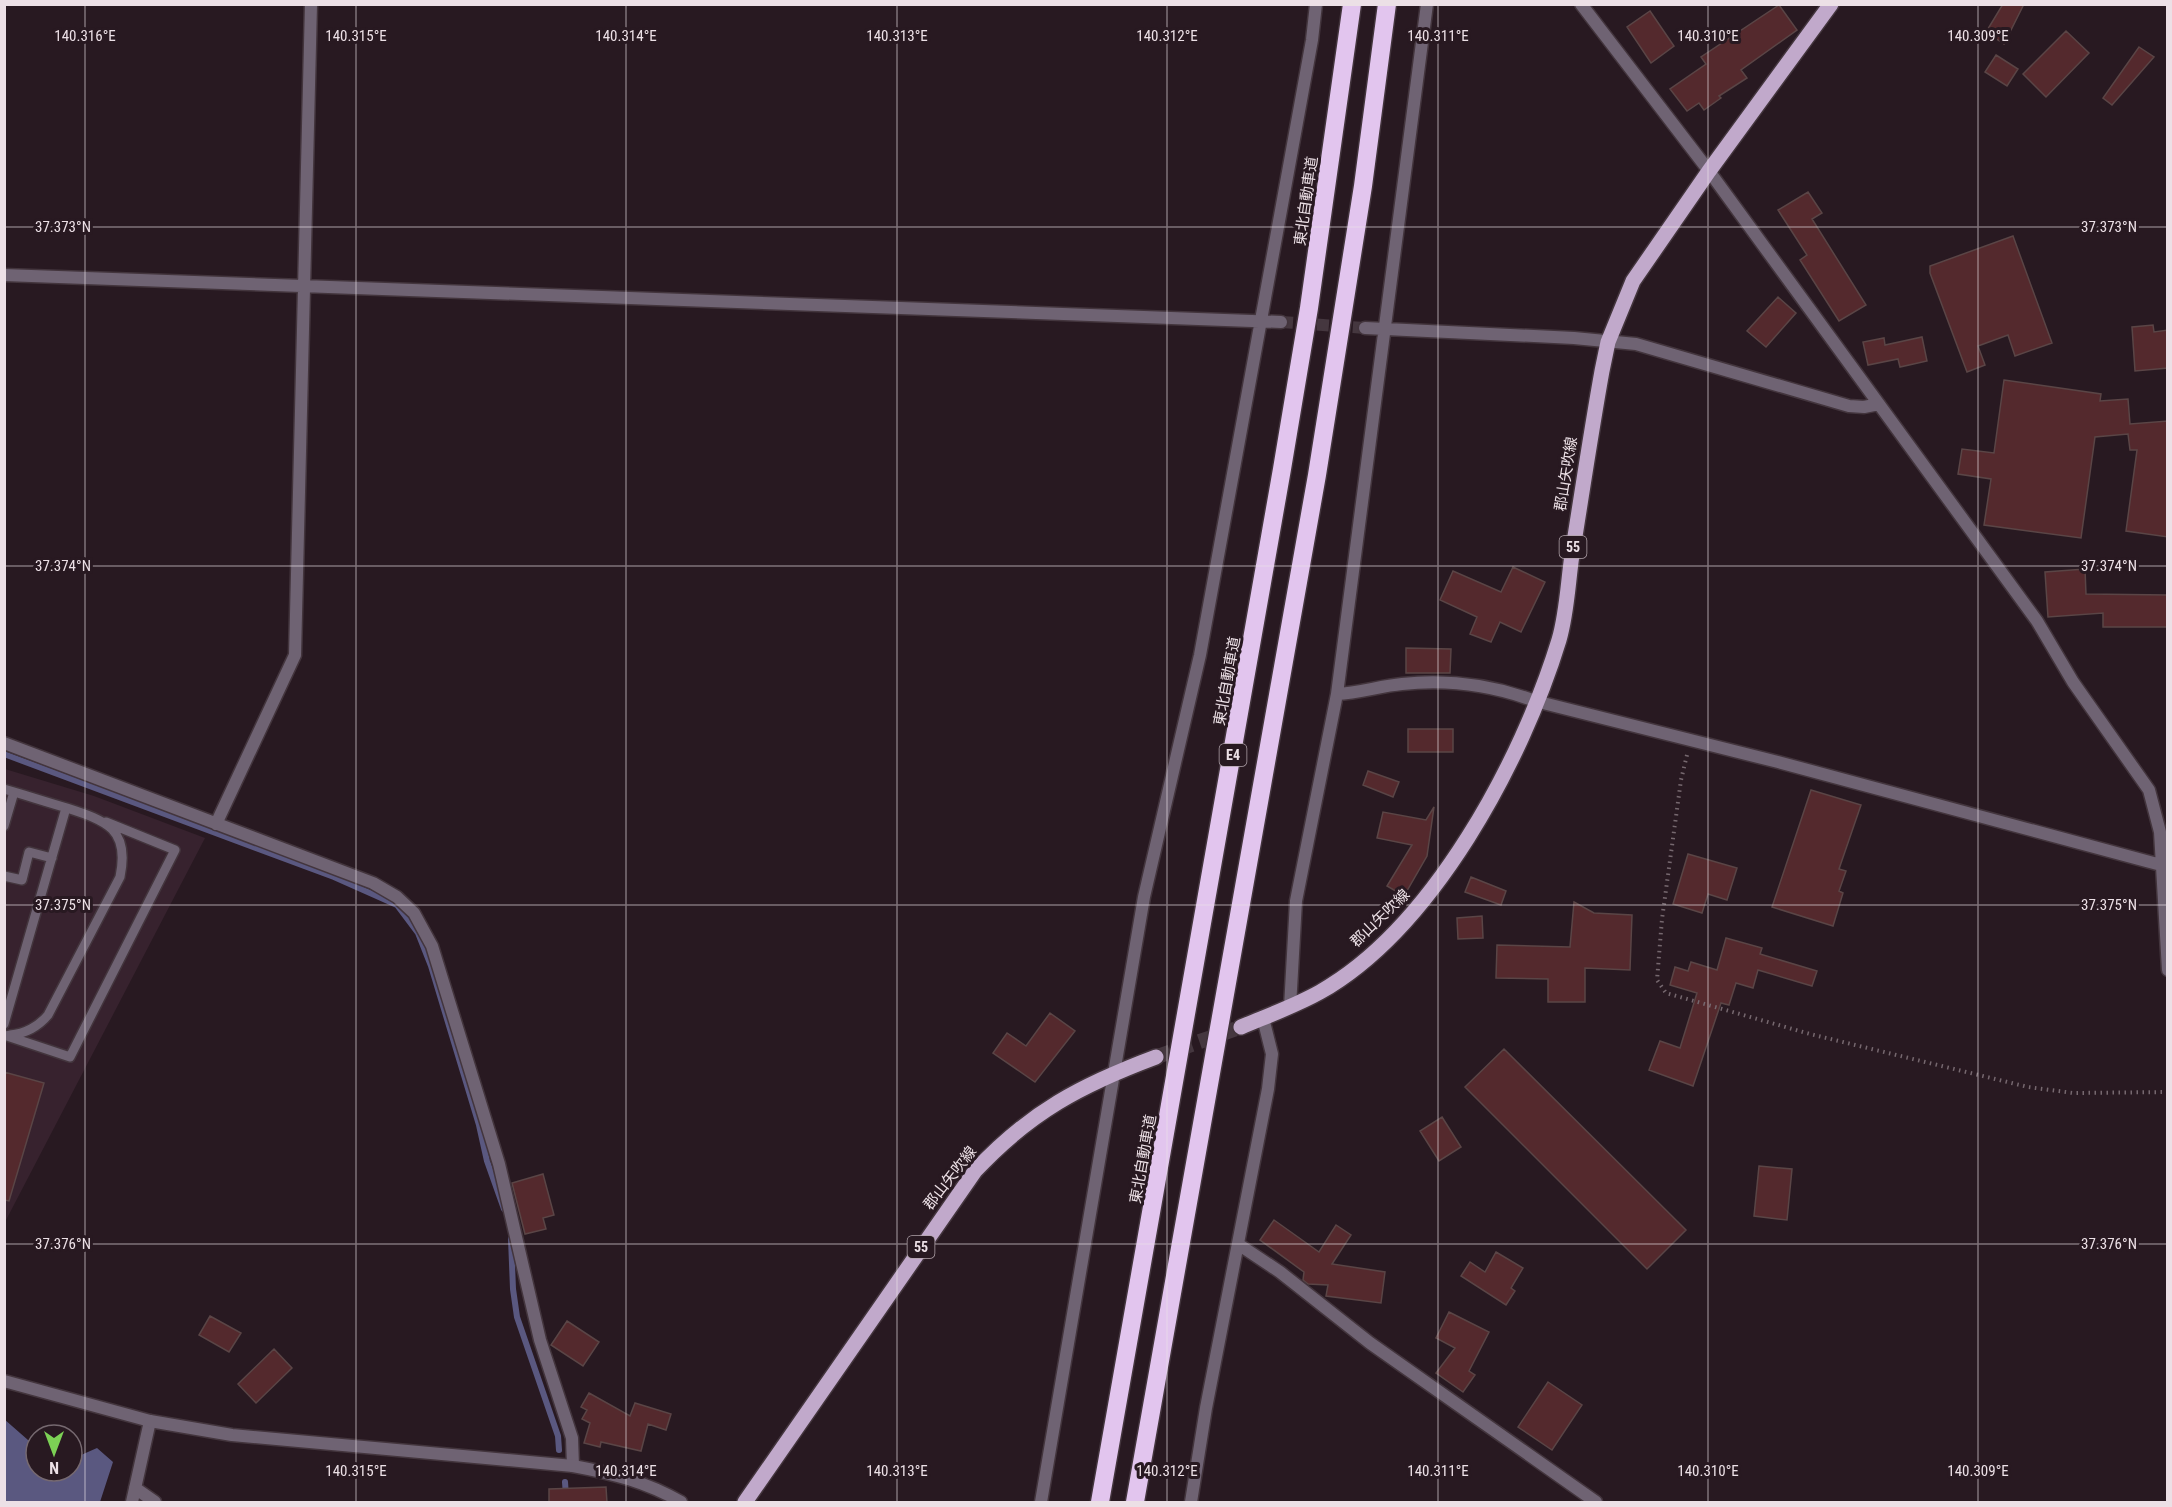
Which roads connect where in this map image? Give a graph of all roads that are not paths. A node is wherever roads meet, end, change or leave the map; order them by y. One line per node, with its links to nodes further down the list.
1 (311, 4): 10 (street)
2 (1316, 4): 11 (street)
3 (1352, 4): 46 (highway, 東北自動車道 / E4)
4 (1387, 4): 47 (highway, E4)
5 (1427, 4): 14 (street)
6 (1581, 4): 8 (street)
7 (1831, 4): 8 (main road, 郡山矢吹線 / 55)
8 (1709, 171): 15 (main road, 郡山矢吹線 / 55); 16 (street)
9 (4, 275): 10 (street)
10 (305, 286): 11 (street); 23 (street)
11 (1259, 322): 12 (street); 35 (street)
12 (1281, 322)
13 (1365, 328): 14 (street)
14 (1386, 329): 15 (street); 17 (street)
15 (1608, 342): 16 (street); 18 (main road, 郡山矢吹線 / 55)
16 (1879, 404): 26 (street)
17 (1337, 694): 18 (street); 29 (street)
18 (1535, 701): 26 (street); 29 (main road, 郡山矢吹線 / 55)
19 (4, 743): 23 (street)
20 (9, 791): 21 (lane); 24 (lane)
21 (66, 808): 22 (lane); 25 (lane)
22 (106, 822): 33 (lane); 33 (lane)
23 (216, 824): 39 (street)
24 (4, 826)
25 (52, 858): 27 (lane); 31 (lane)
26 (2161, 865): 28 (street)
27 (4, 876)
28 (2168, 970)
29 (1290, 1007): 30 (main road, 郡山矢吹線 / 55)
30 (1263, 1018): 32 (main road, 郡山矢吹線 / 55); 36 (street)
31 (4, 1024)
32 (1241, 1027)
33 (4, 1035)
34 (1156, 1057): 35 (main road, 郡山矢吹線 / 55)
35 (1113, 1073): 44 (main road, 郡山矢吹線 / 55); 45 (street)
36 (1238, 1244): 48 (street); 49 (street)
37 (4, 1381): 38 (street)
38 (150, 1421): 39 (street); 40 (street)
39 (573, 1466): 43 (street)
40 (135, 1488): 41 (street); 42 (street)
41 (132, 1503)
42 (154, 1503)
43 (681, 1503)
44 (745, 1503)
45 (1041, 1503)
46 (1100, 1503)
47 (1135, 1503)
48 (1191, 1503)
49 (1596, 1503)

